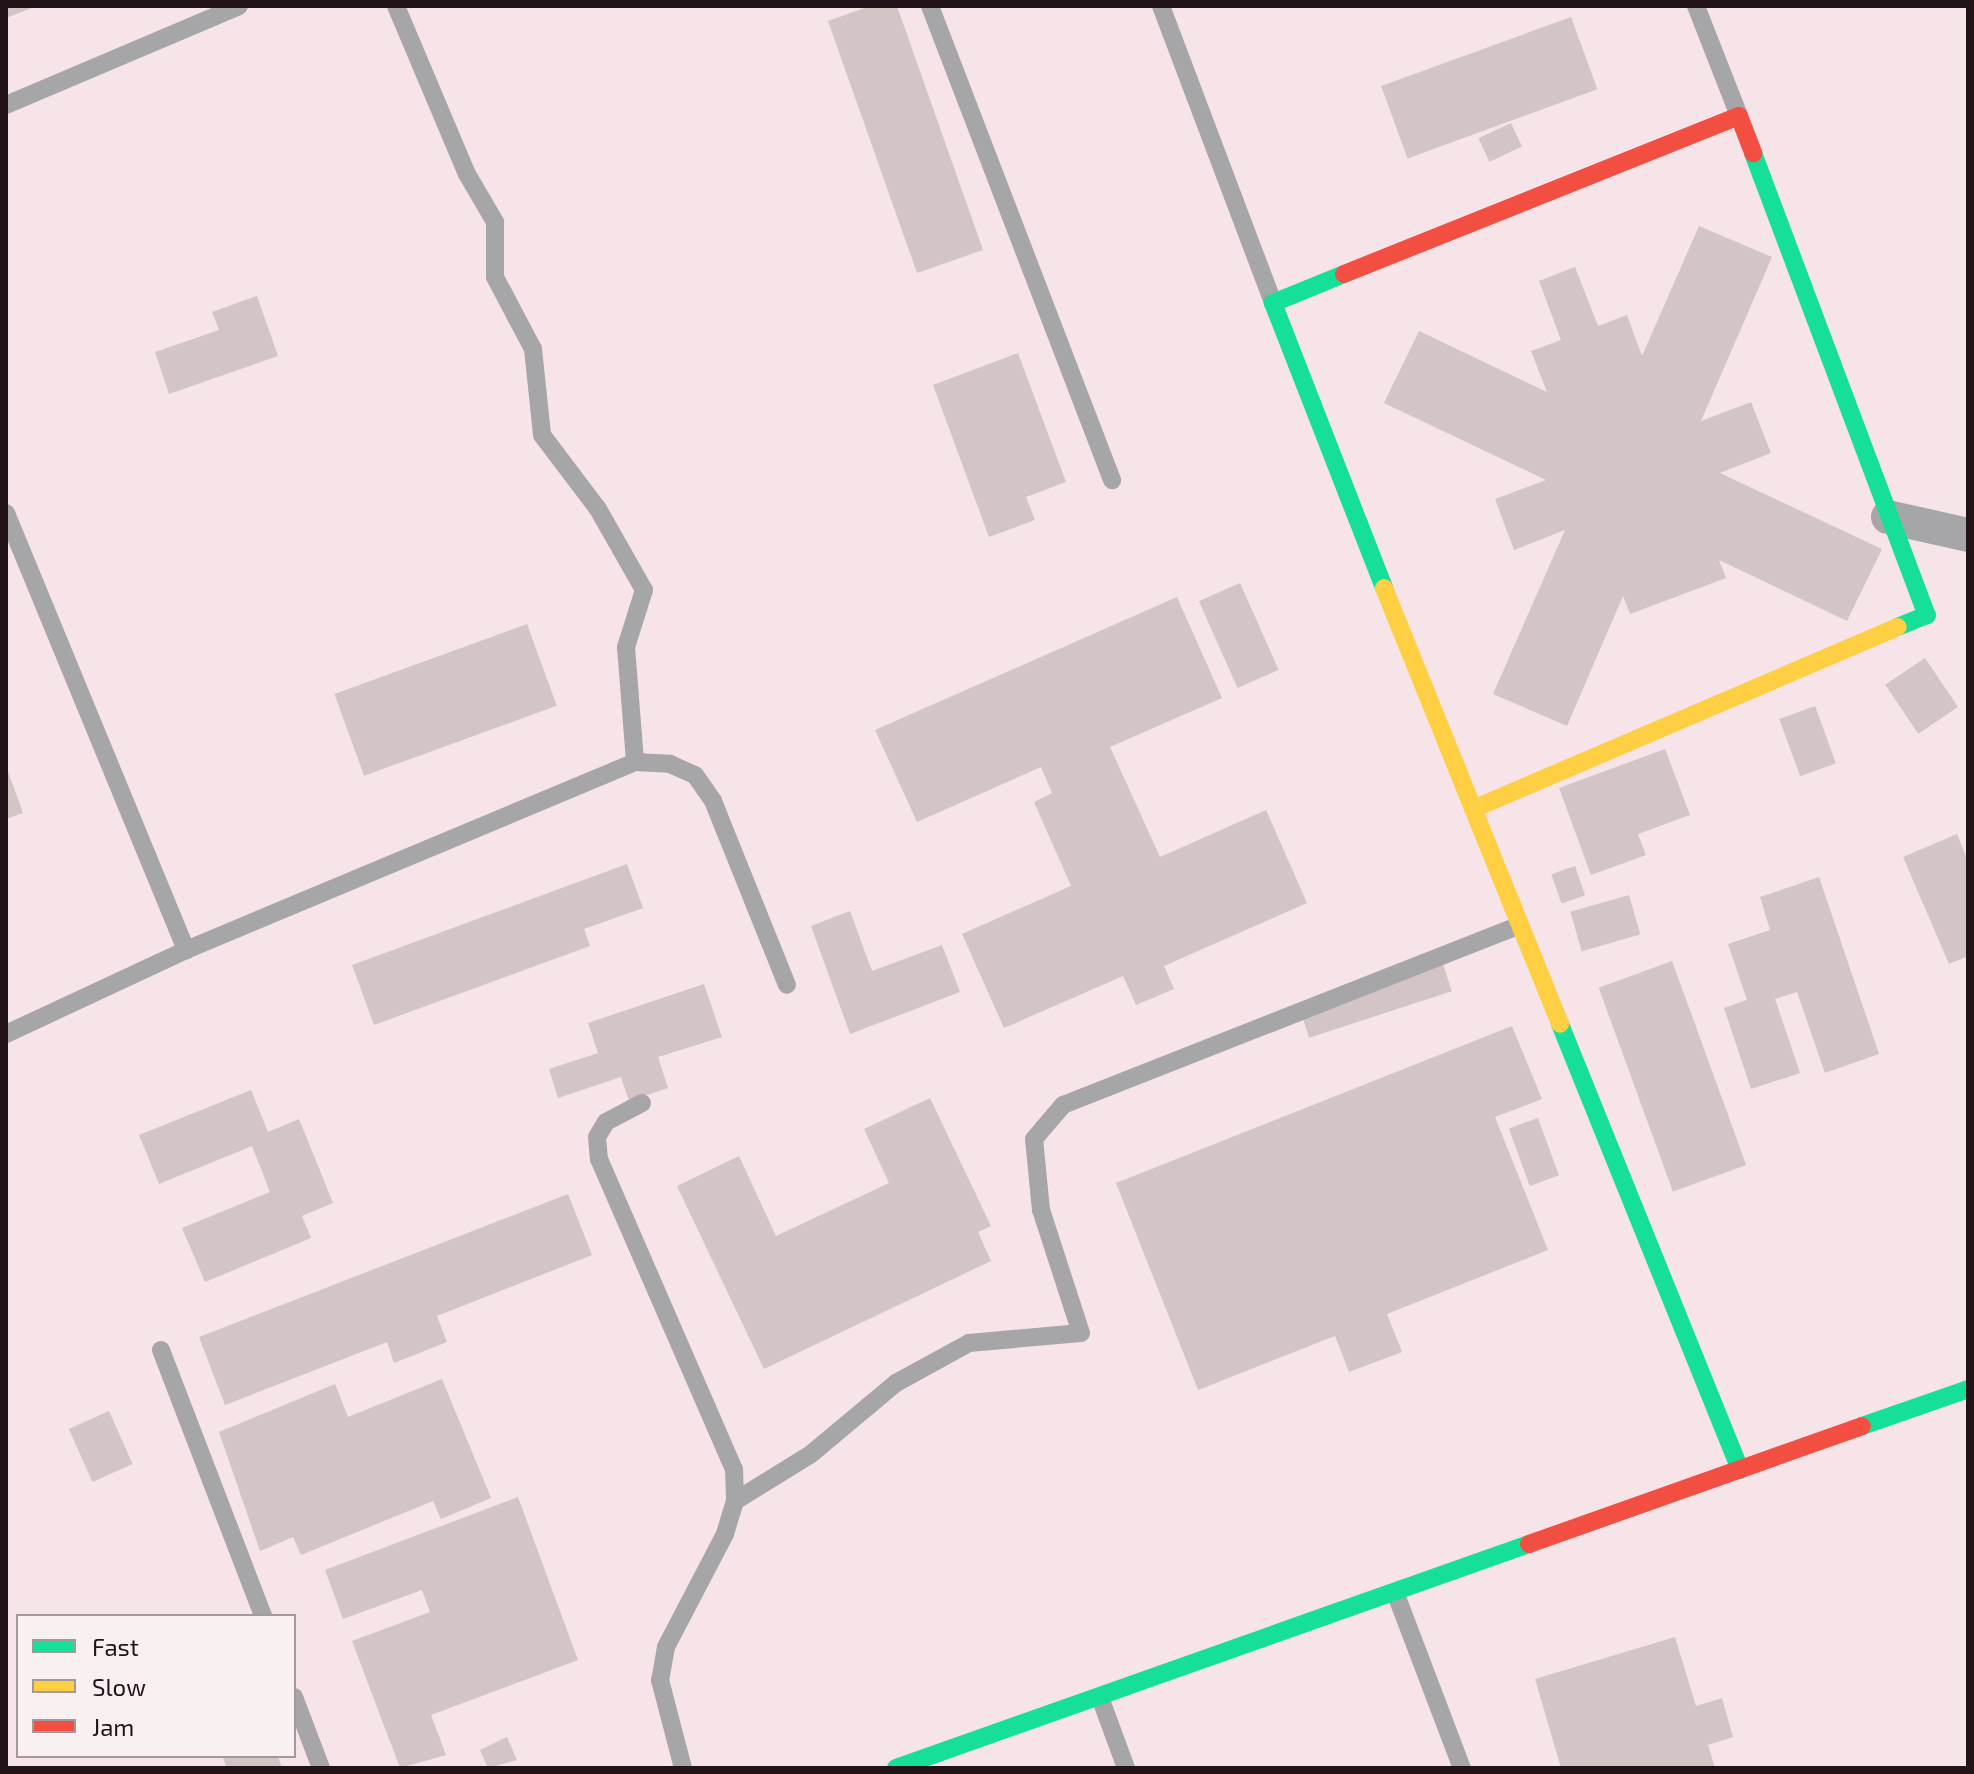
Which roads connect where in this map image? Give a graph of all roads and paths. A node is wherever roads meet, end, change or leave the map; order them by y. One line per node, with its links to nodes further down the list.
1 (239, 6): 6 (lane)
2 (396, 6): 13 (lane)
3 (930, 6): 9 (lane)
4 (1161, 6): 8 (lane)
5 (1696, 6): 7 (lane)
6 (6, 105)
7 (1739, 116): 8 (street); 11 (street)
8 (1273, 303): 14 (street)
9 (1112, 480)
10 (6, 513): 16 (lane)
11 (1888, 517): 12 (street); 14 (street)
12 (1968, 535)
13 (635, 762): 16 (lane); 17 (lane)
14 (1473, 809): 15 (street)
15 (1520, 925): 22 (street); 23 (lane)
16 (186, 950): 18 (lane)
17 (787, 985)
18 (6, 1034)
19 (642, 1103): 23 (lane)
20 (161, 1350): 25 (lane)
21 (1968, 1389): 22 (street)
22 (1740, 1470): 24 (street)
23 (735, 1501): 30 (lane)
24 (1395, 1592): 26 (street); 34 (lane)
25 (262, 1614)
26 (1101, 1700): 28 (street); 33 (lane)
27 (296, 1702): 29 (lane)
28 (954, 1747): 31 (street); 32 (lane)
29 (321, 1768)
30 (683, 1768)
31 (896, 1768)
32 (962, 1768)
33 (1126, 1768)
34 (1462, 1768)

